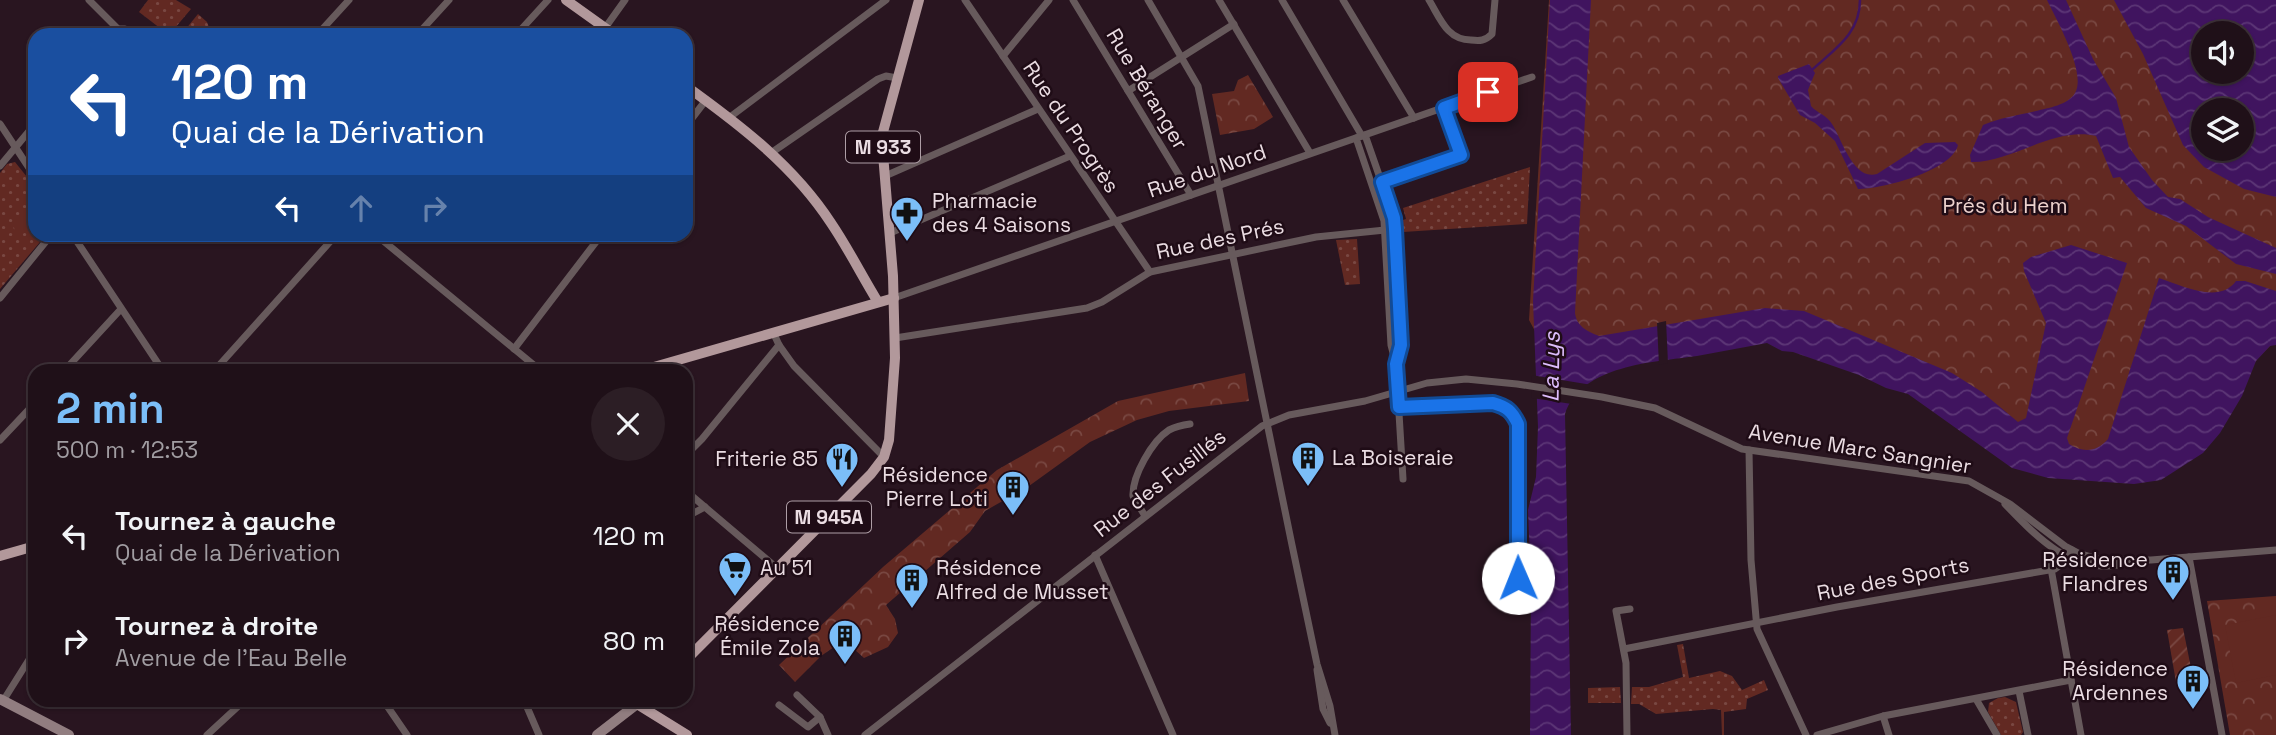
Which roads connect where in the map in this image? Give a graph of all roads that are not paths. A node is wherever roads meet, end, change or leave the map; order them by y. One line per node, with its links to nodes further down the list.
1 (89, 0): 19 (street)
2 (349, 0): 20 (street)
3 (449, 0): 21 (street)
4 (548, 0): 22 (street)
5 (566, 0): 23 (main road)
6 (625, 0): 23 (street)
7 (886, 0): 34 (street)
8 (919, 0): 27 (main road, M 933)
9 (965, 0): 24 (street, Rue du Progrès)
10 (1049, 0): 24 (street)
11 (1073, 0): 28 (street, Rue Béranger)
12 (1148, 0): 25 (street)
13 (1219, 0): 18 (street)
14 (1282, 0): 38 (street)
15 (1343, 0): 35 (street)
16 (1429, 0): 17 (street)
17 (1495, 0)
18 (1234, 24): 25 (street); 41 (street)
19 (117, 28)
20 (323, 28)
21 (423, 28)
22 (522, 28)
23 (605, 28)
24 (1003, 56): 32 (street, Rue du Progrès)
25 (1182, 56): 28 (street); 47 (street)
26 (1532, 77): 31 (street, Rue du Nord)
27 (897, 78): 40 (street); 45 (main road, M 933)
28 (1128, 90): 48 (street, Rue Béranger)
29 (693, 91): 30 (main road)
30 (706, 100): 33 (street); 34 (main road)
31 (1444, 108): 35 (street, Rue du Nord); 46 (street)
32 (1038, 109): 42 (street, Rue du Progrès); 45 (street)
33 (693, 117)
34 (730, 117): 40 (main road)
35 (1413, 118): 38 (street, Rue du Nord)
36 (0, 124): 39 (street)
37 (28, 132): 39 (street)
38 (1361, 136): 41 (street, Rue du Nord); 46 (street); 51 (street)
39 (15, 147): 43 (street); 44 (street)
40 (771, 153): 62 (main road)
41 (1310, 153): 47 (street, Rue du Nord)
42 (1070, 156): 49 (street, Rue du Progrès); 52 (street)
43 (0, 166)
44 (28, 166)
45 (885, 176): 52 (main road, M 933)
46 (1382, 182): 50 (street)
47 (1219, 186): 48 (street, Rue du Nord); 58 (street)
48 (1191, 195): 49 (street, Rue du Nord)
49 (1114, 222): 59 (street, Rue du Progrès); 61 (street, Rue du Nord)
50 (1395, 229): 51 (street, Rue des Prés); 73 (street)
51 (1385, 230): 58 (street, Rue des Prés); 73 (street)
52 (890, 233): 61 (main road, M 933)
53 (46, 242): 60 (street)
54 (77, 242): 63 (street)
55 (330, 242): 70 (street)
56 (385, 242): 67 (street)
57 (596, 242): 67 (street)
58 (1233, 255): 59 (street, Rue des Prés); 78 (street)
59 (1150, 272): 65 (street, Rue des Prés)
60 (0, 298)
61 (894, 298): 62 (main road); 65 (main road, M 945A)
62 (877, 303): 64 (main road)
63 (121, 309): 68 (street); 69 (street)
64 (774, 332): 66 (street); 72 (main road)
65 (895, 338): 83 (main road, M 945A)
66 (779, 345): 81 (street); 83 (street)
67 (514, 349): 71 (street)
68 (70, 364)
69 (158, 364)
70 (220, 364)
71 (531, 364)
72 (664, 364)
73 (1396, 364): 75 (street)
74 (1517, 384): 75 (street, Rue des Fusillés); 82 (street, Avenue Marc Sangnier)
75 (1398, 391): 76 (street); 78 (street, Rue des Fusillés)
76 (1399, 407): 84 (street); 97 (street)
77 (28, 410): 80 (street)
78 (1267, 423): 88 (street, Rue des Fusillés); 117 (street)
79 (1190, 424): 88 (street)
80 (0, 440)
81 (693, 448)
82 (1749, 450): 91 (street, Avenue Marc Sangnier); 99 (street)
83 (884, 457): 96 (main road, M 945A)
84 (1404, 479)
85 (693, 497): 86 (street)
86 (705, 507): 87 (street); 96 (street)
87 (693, 513)
88 (1146, 516): 92 (street, Rue des Fusillés)
89 (28, 548): 93 (main road)
90 (2276, 550): 94 (street, Avenue Marc Sangnier)
91 (2066, 551): 94 (street, Avenue Marc Sangnier); 95 (street)
92 (1095, 555): 116 (street, Rue des Fusillés); 127 (street)
93 (0, 556)
94 (2189, 557): 135 (street)
95 (2050, 567): 99 (street, Rue des Sports); 103 (street)
96 (778, 569): 101 (main road, M 945A)
97 (1518, 578)
98 (1630, 609): 100 (street)
99 (1756, 624): 100 (street, Rue des Sports); 129 (street)
100 (1623, 649): 128 (street)
101 (693, 653)
102 (28, 660): 107 (street)
103 (2071, 680): 104 (street); 134 (street)
104 (2019, 691): 106 (street); 133 (street)
105 (797, 695): 115 (street)
106 (1976, 699): 114 (street); 132 (street)
107 (1, 700): 118 (main road)
108 (779, 705): 115 (street)
109 (237, 707): 119 (street)
110 (388, 707): 120 (street)
111 (527, 707): 121 (street)
112 (633, 707): 122 (main road)
113 (647, 707): 123 (main road)
114 (1883, 716): 130 (street); 131 (street)
115 (820, 717): 124 (street)
116 (872, 727): 125 (street, Rue des Fusillés); 126 (street, Rue des Fusillés)
117 (1334, 734)
118 (69, 735)
119 (207, 735)
120 (407, 735)
121 (539, 735)
122 (597, 735)
123 (687, 735)
124 (828, 735)
125 (859, 735)
126 (865, 735)
127 (1173, 735)
128 (1628, 735)
129 (1806, 735)
130 (1817, 735)
131 (1888, 735)
132 (1997, 735)
133 (2028, 735)
134 (2081, 735)
135 (2222, 735)

